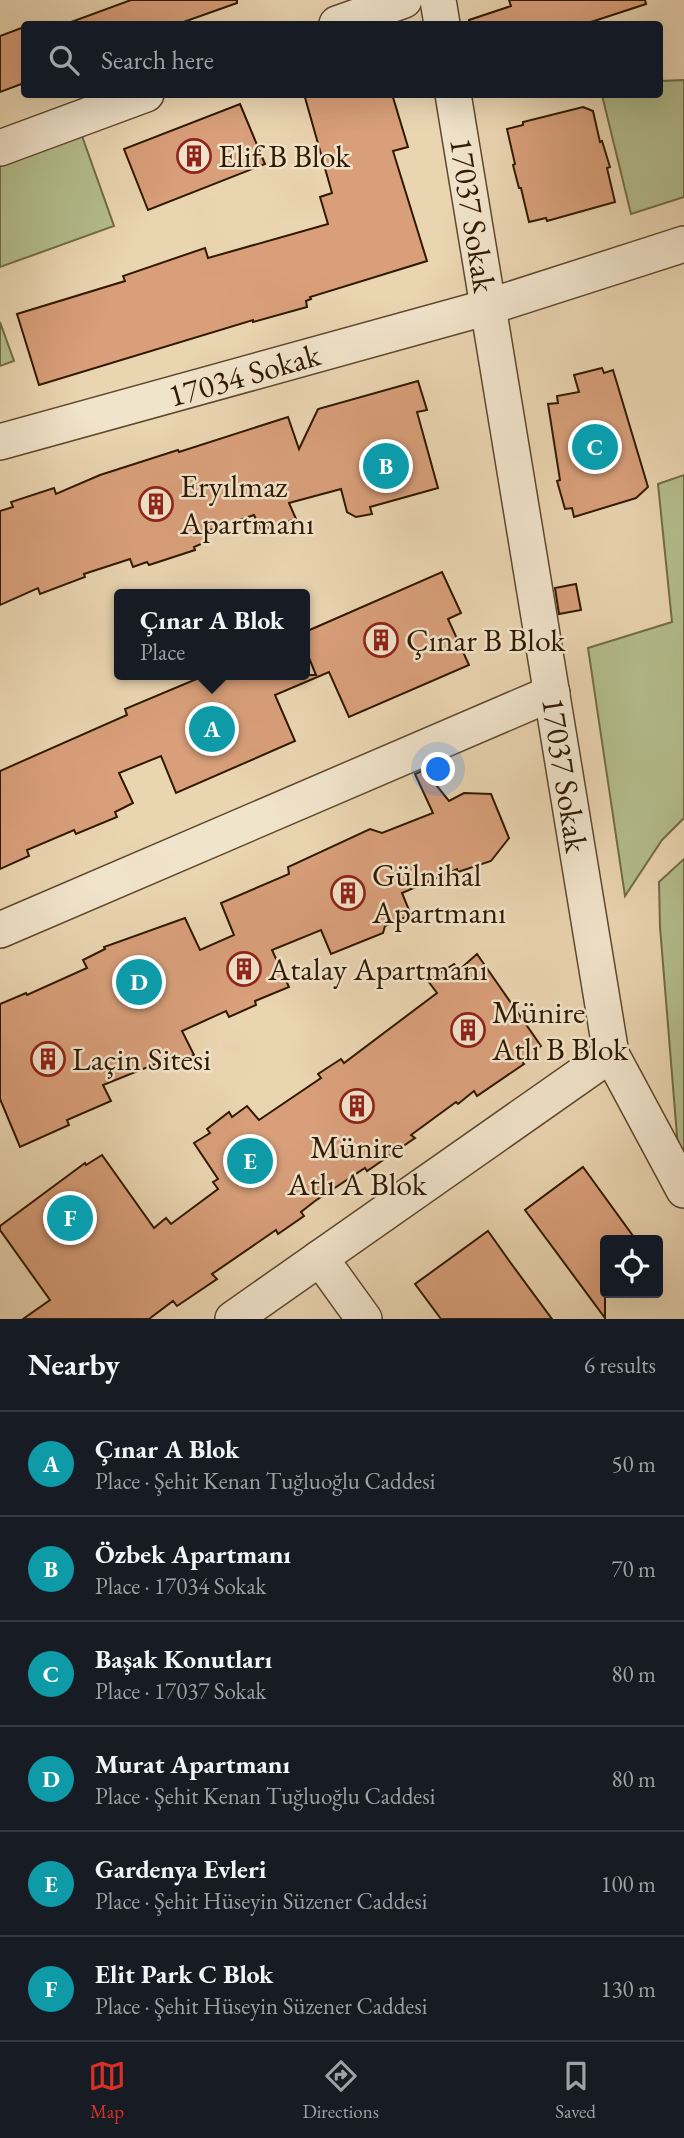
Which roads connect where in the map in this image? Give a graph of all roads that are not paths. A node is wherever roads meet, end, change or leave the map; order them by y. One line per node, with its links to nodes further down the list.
1 (404, 0): 3 (street)
2 (438, 0): 4 (street)
3 (345, 21)
4 (442, 21)
5 (135, 98): 7 (street)
6 (454, 98): 9 (street, 17037 Sokak)
7 (0, 148)
8 (684, 244): 9 (street, 17034 Sokak)
9 (488, 307): 10 (street, 17034 Sokak); 11 (street, 17037 Sokak)
10 (0, 442)
11 (552, 693): 12 (street); 13 (street, 17037 Sokak)
12 (0, 930)
13 (611, 1054): 14 (street, 17037 Sokak); 15 (street)
14 (684, 1190)
15 (320, 1258): 16 (street); 17 (street)
16 (233, 1319)
17 (364, 1319)

